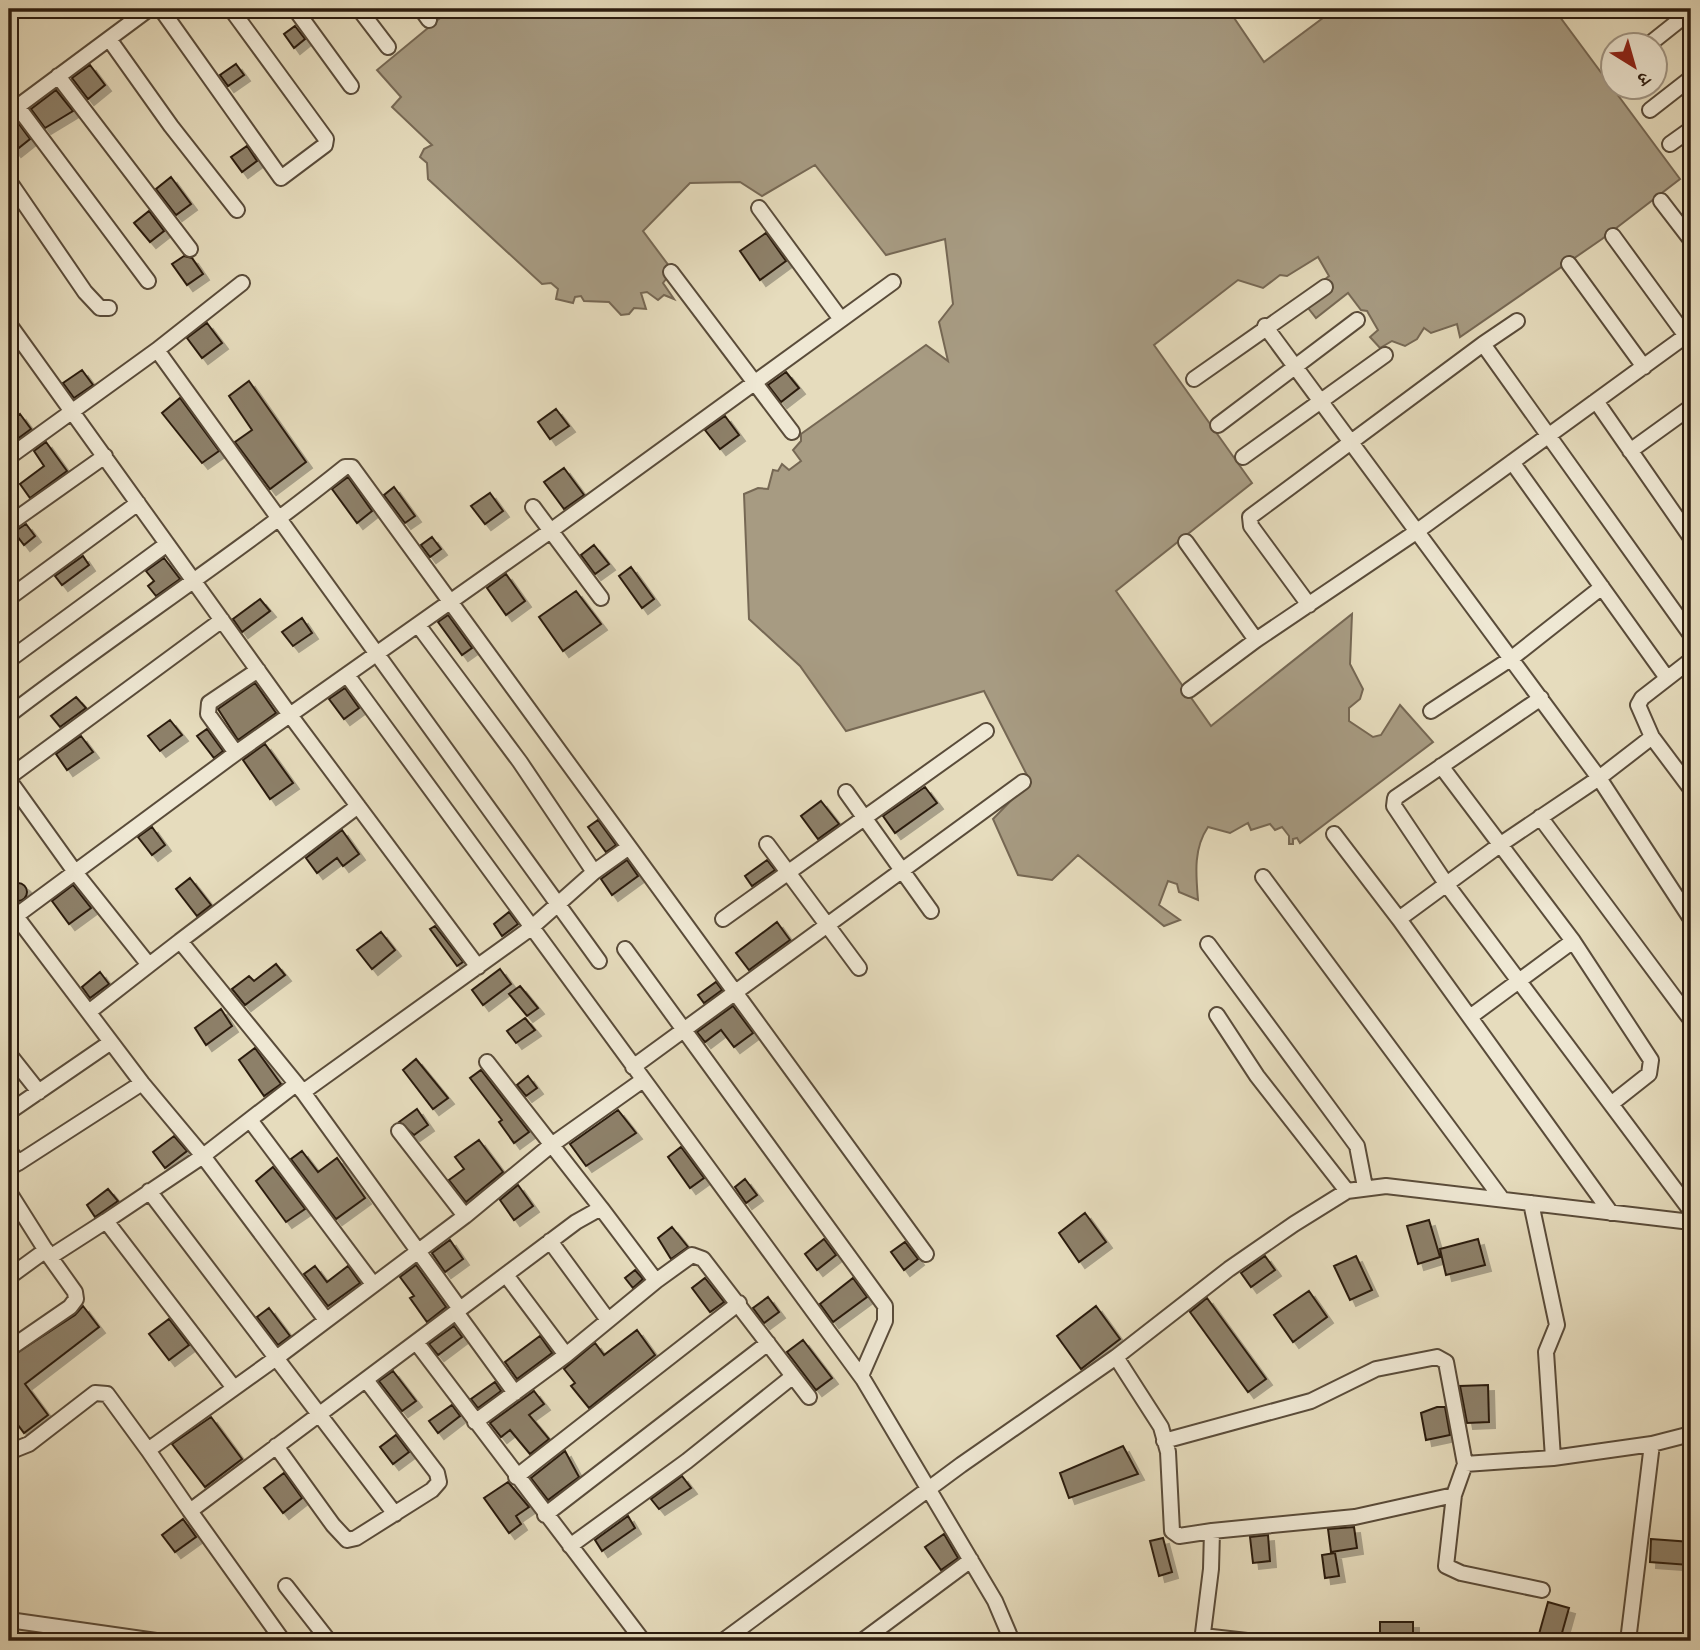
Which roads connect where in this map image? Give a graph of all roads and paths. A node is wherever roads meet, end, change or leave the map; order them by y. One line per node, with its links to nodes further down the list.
1 (149, 9): 8 (street)
2 (161, 9): 3 (street)
3 (231, 9)
4 (295, 9): 12 (street)
5 (359, 9): 9 (street)
6 (1691, 11): 7 (street)
7 (1665, 32)
8 (109, 39): 10 (street); 20 (street)
9 (388, 47)
10 (58, 76): 13 (street); 23 (street)
11 (1691, 78): 14 (street)
12 (351, 86)
13 (13, 110): 26 (street)
14 (1650, 110)
15 (1691, 130): 16 (street)
16 (1670, 144)
17 (9, 181): 30 (street)
18 (1661, 201): 22 (street)
19 (759, 208): 31 (street)
20 (237, 210)
21 (1613, 236): 36 (street)
22 (1691, 240)
23 (190, 249)
24 (1569, 264): 41 (street)
25 (671, 272): 43 (street)
26 (148, 281)
27 (893, 282): 31 (street)
28 (242, 283): 38 (street)
29 (1325, 287): 35 (street)
30 (109, 308)
31 (840, 318): 43 (street)
32 (1357, 320): 40 (street)
33 (1517, 321): 37 (street)
34 (9, 324): 47 (street)
35 (1265, 326): 40 (street); 42 (street)
36 (1689, 334): 41 (street)
37 (1483, 344): 50 (street); 51 (street)
38 (157, 350): 47 (street); 59 (street)
39 (1385, 355): 44 (street)
40 (1294, 366): 44 (street); 48 (street)
41 (1644, 367): 45 (street)
42 (1194, 379)
43 (753, 381): 49 (street); 61 (street)
44 (1319, 400): 51 (street); 55 (street)
45 (1596, 401): 50 (street); 52 (street)
46 (1691, 407): 52 (street)
47 (72, 412): 53 (street); 54 (street)
48 (1218, 425)
49 (792, 432)
50 (1549, 435): 56 (street); 74 (street)
51 (1349, 442): 62 (street); 71 (street)
52 (1630, 451): 63 (street)
53 (105, 456): 57 (street); 60 (street)
54 (9, 457)
55 (1243, 457)
56 (1512, 462): 62 (street); 67 (street)
57 (138, 503): 65 (street); 68 (street)
58 (533, 507): 61 (street)
59 (282, 518): 66 (street); 70 (street); 76 (street)
60 (9, 524)
61 (550, 532): 69 (street); 70 (street)
62 (1416, 532): 71 (street); 77 (street)
63 (1691, 537)
64 (1186, 542): 75 (street)
65 (167, 544): 66 (street); 78 (street)
66 (194, 580): 72 (street); 86 (street)
67 (1602, 587): 77 (street); 82 (street)
68 (9, 598)
69 (601, 598)
70 (450, 603): 73 (street); 104 (street)
71 (1309, 605): 75 (street)
72 (222, 620): 80 (street); 94 (street)
73 (418, 625): 76 (street); 107 (street)
74 (1691, 635)
75 (1256, 639): 83 (street)
76 (379, 653): 81 (street); 111 (street)
77 (1511, 658): 84 (street); 85 (street)
78 (9, 660)
79 (1691, 660): 82 (street)
80 (258, 670): 87 (street); 90 (street)
81 (347, 675): 87 (street); 118 (street)
82 (1667, 678): 89 (street)
83 (1189, 690)
84 (1541, 698): 91 (street); 93 (street)
85 (1431, 711)
86 (9, 715)
87 (290, 715): 90 (street); 98 (street)
88 (986, 731): 100 (street)
89 (1652, 737): 92 (street); 93 (street)
90 (236, 753): 106 (street)
91 (1441, 766): 103 (street); 110 (street)
92 (1686, 770): 96 (street)
93 (1599, 778): 99 (street); 116 (street)
94 (9, 779): 106 (street)
95 (1023, 782): 105 (street)
96 (1691, 789)
97 (846, 792): 100 (street)
98 (358, 806): 119 (street); 125 (street)
99 (1540, 817): 103 (street); 132 (street)
100 (864, 818): 105 (street); 108 (street)
101 (1334, 834): 115 (street)
102 (767, 844): 108 (street)
103 (1501, 844): 110 (street); 120 (street)
104 (629, 848): 107 (street); 128 (street)
105 (901, 869): 112 (street); 117 (street)
106 (75, 872): 113 (street); 124 (street)
107 (594, 872): 111 (street)
108 (788, 872): 114 (street); 117 (street)
109 (1263, 877): 154 (street)
110 (1447, 885): 115 (street); 127 (street)
111 (560, 904): 118 (street); 123 (street)
112 (931, 911)
113 (11, 915): 129 (street)
114 (723, 919)
115 (1399, 919): 131 (street)
116 (1691, 919)
117 (827, 924): 126 (street); 128 (street)
118 (531, 928): 125 (street); 137 (street)
119 (180, 941): 124 (street); 140 (street)
120 (1573, 941): 127 (street); 142 (street)
121 (1208, 944): 150 (street)
122 (625, 949): 133 (street)
123 (599, 961)
124 (149, 965): 129 (street)
125 (478, 967): 140 (street)
126 (859, 968)
127 (1519, 981): 131 (street); 142 (street)
128 (734, 993): 133 (street); 165 (street)
129 (90, 1011): 134 (street)
130 (1217, 1015): 152 (street)
131 (1470, 1017): 158 (street)
132 (1691, 1020)
133 (683, 1030): 137 (street); 180 (street)
134 (111, 1042): 139 (street); 141 (street)
135 (9, 1054): 141 (street)
136 (487, 1062): 146 (street)
137 (633, 1067): 138 (street)
138 (643, 1080): 146 (street); 180 (street)
139 (142, 1083): 148 (street); 149 (street)
140 (300, 1088): 144 (street); 163 (street)
141 (38, 1092): 143 (street)
142 (1611, 1104): 157 (street)
143 (9, 1112)
144 (250, 1120): 148 (street); 169 (street)
145 (399, 1131): 159 (street)
146 (550, 1146): 156 (street); 159 (street)
147 (9, 1150): 149 (street)
148 (203, 1156): 151 (street); 172 (street)
149 (13, 1165)
150 (1365, 1188): 152 (street); 154 (street)
151 (149, 1191): 160 (street); 179 (street)
152 (1347, 1191): 178 (street)
153 (9, 1192): 164 (street)
154 (1502, 1199): 155 (street)
155 (1531, 1203): 158 (street); 194 (street)
156 (601, 1208): 162 (street); 168 (street)
157 (1691, 1211)
158 (1611, 1213): 161 (street)
159 (465, 1216): 163 (street)
160 (106, 1221): 164 (street); 183 (street)
161 (1691, 1222)
162 (550, 1241): 166 (street); 173 (street)
163 (418, 1250): 169 (street); 171 (street)
164 (48, 1253): 167 (street); 176 (street)
165 (926, 1254)
166 (506, 1275): 171 (street); 177 (street)
167 (9, 1277)
168 (656, 1281): 170 (street); 173 (street)
169 (373, 1284): 172 (street)
170 (739, 1303): 175 (street); 196 (street)
171 (458, 1310): 174 (street); 184 (street)
172 (326, 1320): 179 (street)
173 (608, 1320): 177 (street)
174 (416, 1342): 182 (street); 187 (street)
175 (768, 1343): 181 (street); 201 (street)
176 (9, 1349)
177 (566, 1355): 184 (street)
178 (1116, 1357): 189 (street); 197 (street)
179 (275, 1358): 183 (street); 186 (street)
180 (861, 1376): 197 (street)
181 (792, 1377): 185 (street); 203 (street)
182 (366, 1380): 186 (street); 200 (street)
183 (234, 1388): 192 (street)
184 (515, 1393): 187 (street)
185 (809, 1397)
186 (318, 1416): 191 (street); 200 (street)
187 (475, 1422): 196 (street)
188 (1691, 1434): 190 (street)
189 (1164, 1440): 195 (street); 202 (street)
190 (1652, 1444): 194 (street); 218 (street)
191 (276, 1447): 199 (street); 200 (street)
192 (148, 1450): 193 (street); 199 (street)
193 (9, 1452)
194 (1553, 1458): 195 (street)
195 (1465, 1464): 198 (street)
196 (516, 1477): 201 (street)
197 (929, 1488): 204 (street); 214 (street)
198 (1454, 1495): 202 (street); 206 (street)
199 (190, 1511): 211 (street)
200 (395, 1514)
201 (545, 1515): 203 (street)
202 (1212, 1531): 209 (street)
203 (570, 1546): 213 (street)
204 (971, 1560): 215 (street); 216 (street)
205 (286, 1586): 212 (street)
206 (1542, 1590)
207 (9, 1620): 208 (street)
208 (123, 1639): 210 (street)
209 (1203, 1639): 217 (street)
210 (156, 1641)
211 (283, 1641)
212 (328, 1641)
213 (643, 1641)
214 (723, 1641)
215 (862, 1641)
216 (1011, 1641)
217 (1247, 1641)
218 (1628, 1641)

